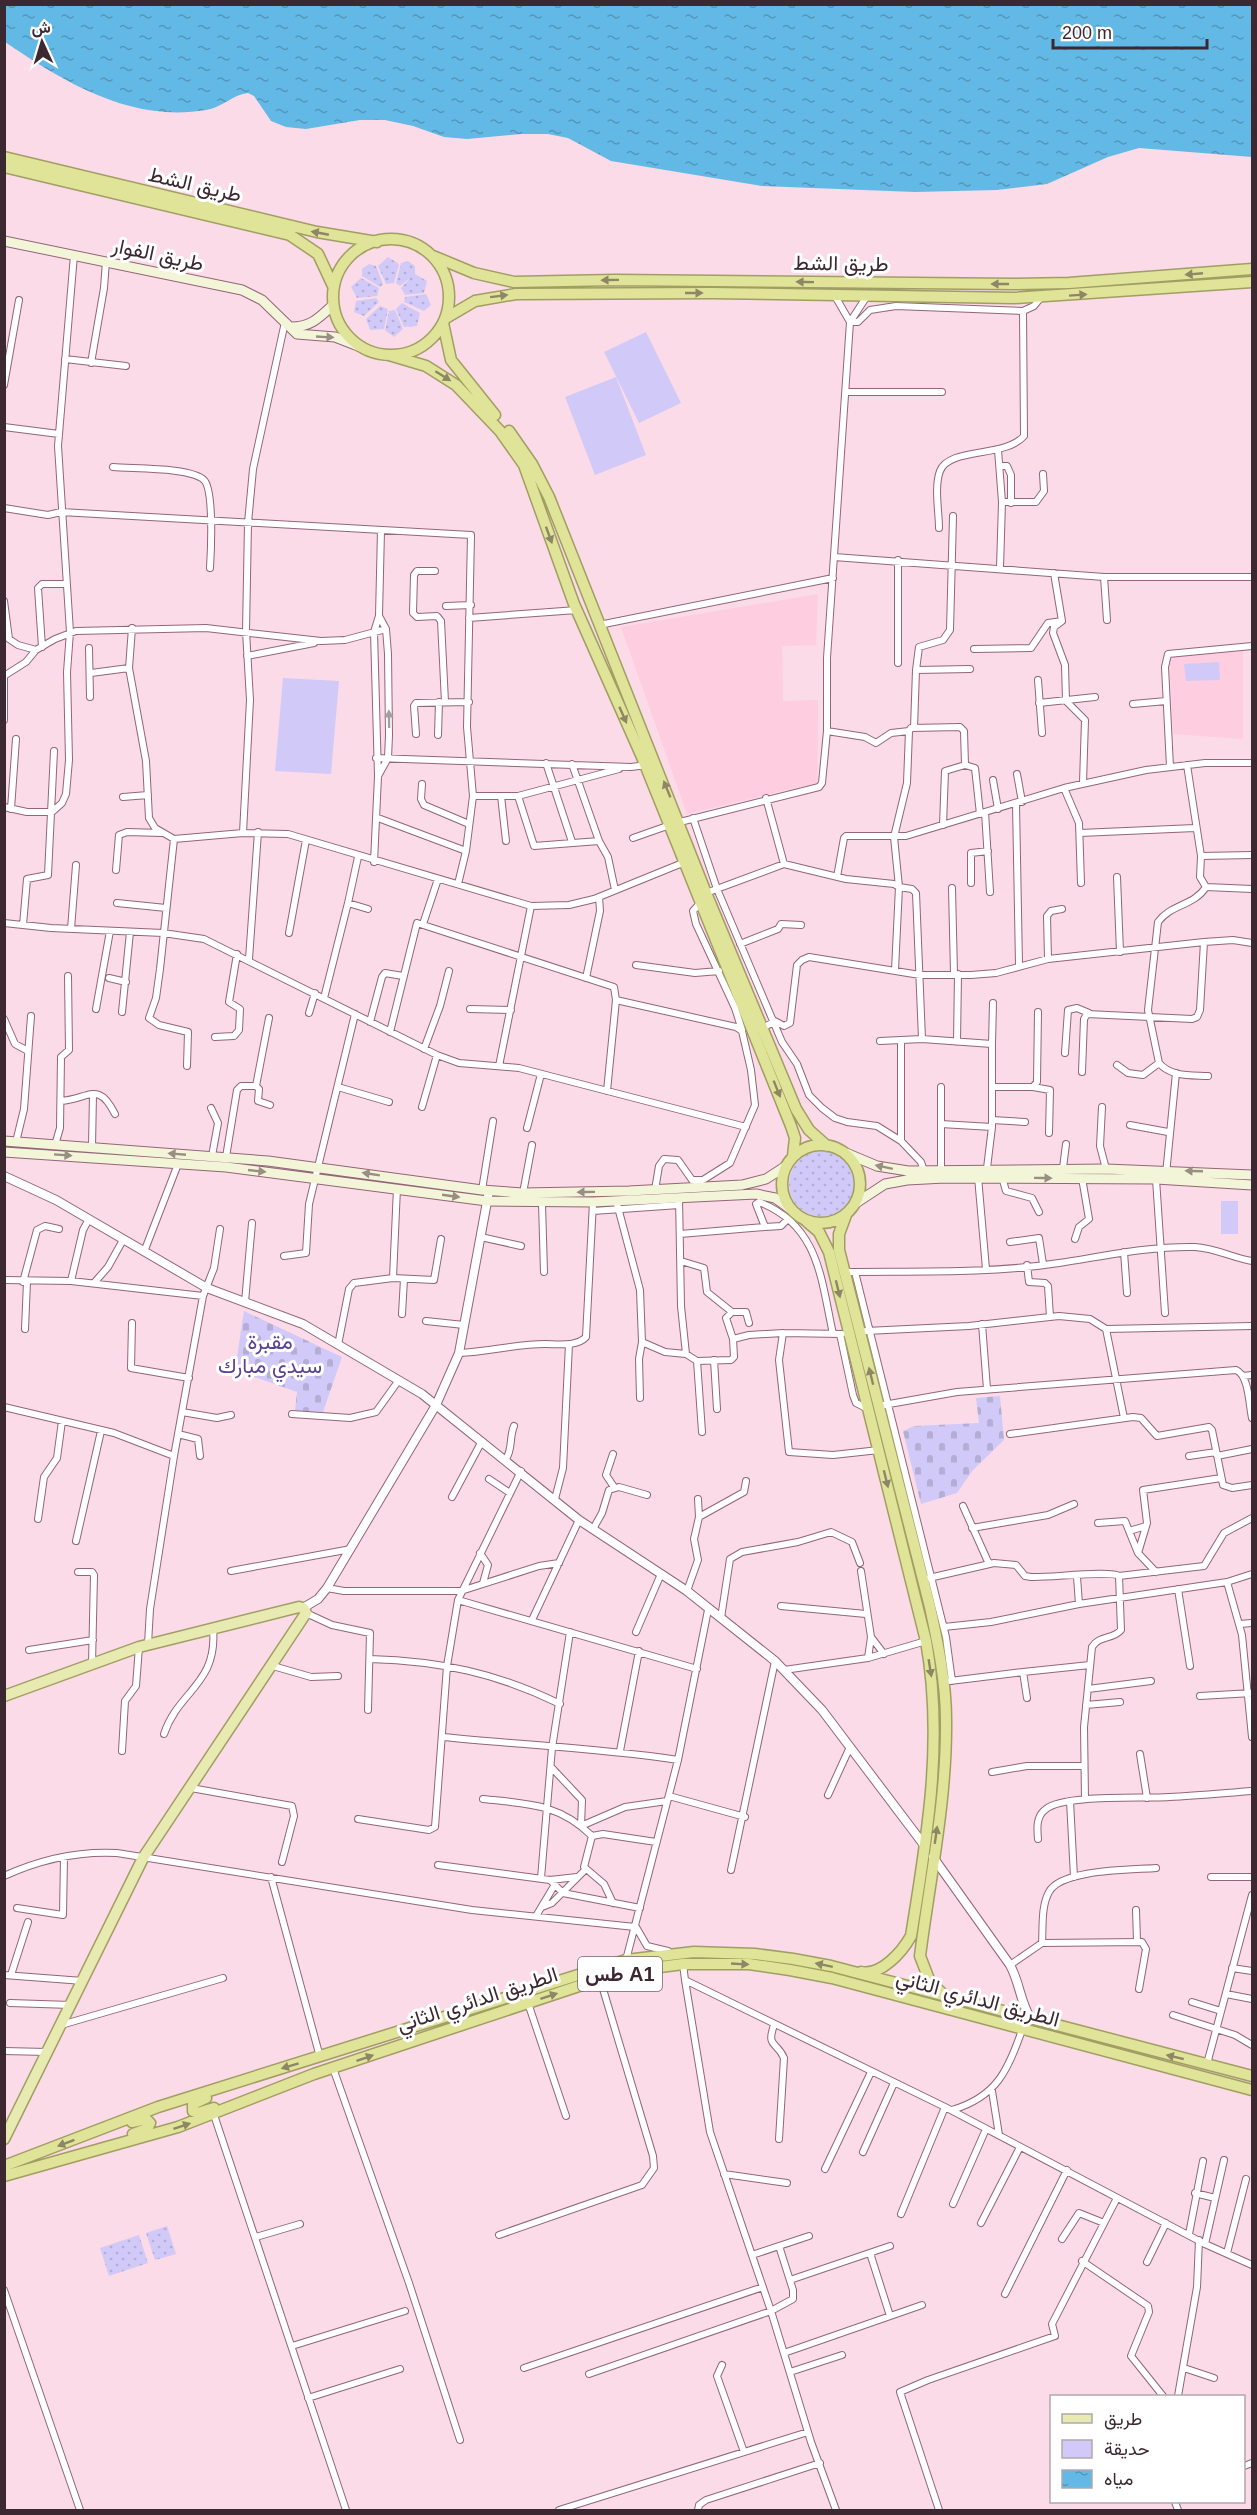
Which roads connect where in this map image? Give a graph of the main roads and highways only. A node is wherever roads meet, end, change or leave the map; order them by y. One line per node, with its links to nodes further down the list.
1 (4, 158): 4 (highway, طريق الشط, one-way to 1)
2 (4, 167): 8 (highway, طريق الشط)
3 (4, 241): 11 (main road, طريق الفوار)
4 (377, 242): 5 (highway); 8 (highway)
5 (433, 256): 6 (highway, طريق الشط, one-way to 5); 10 (highway)
6 (1252, 269)
7 (1252, 282): 10 (highway, طريق الشط, one-way to 7)
8 (333, 286): 9 (highway)
9 (333, 305): 11 (main road); 12 (highway)
10 (445, 321): 13 (highway); 14 (highway)
11 (288, 325): 12 (main road, طريق الفوار, one-way to 12)
12 (361, 347): 13 (highway)
13 (389, 355): 14 (highway, one-way to 14)
14 (651, 763): 15 (highway)
15 (703, 898): 16 (highway); 17 (highway, one-way to 17)
16 (809, 1130): 17 (highway); 19 (highway)
17 (795, 1138): 22 (highway)
18 (4, 1141): 29 (main road, one-way to 18)
19 (827, 1146): 21 (highway); 22 (highway)
20 (4, 1152): 29 (main road, one-way to 29)
21 (846, 1153): 24 (main road, one-way to 21); 30 (highway)
22 (793, 1156): 23 (highway)
23 (786, 1166): 28 (main road); 31 (highway)
24 (925, 1175): 26 (main road, one-way to 26); 26 (main road); 30 (main road)
25 (1252, 1175): 26 (main road, one-way to 26)
26 (1162, 1176): 27 (main road)
27 (1252, 1185)
28 (704, 1188): 29 (main road, one-way to 29); 29 (main road); 31 (main road)
29 (486, 1194)
30 (856, 1203): 32 (highway)
31 (790, 1215): 33 (highway)
32 (846, 1215): 33 (highway); 34 (highway)
33 (805, 1220): 35 (highway)
34 (839, 1234): 35 (highway); 36 (highway)
35 (824, 1239): 36 (highway, one-way to 36)
36 (850, 1333): 37 (highway)
37 (879, 1406): 39 (highway, one-way to 39); 39 (highway, one-way to 37)
38 (4, 1696): 47 (main road)
39 (921, 1909): 40 (highway); 41 (highway)
40 (845, 1970): 41 (highway, الطريق الدائري الثاني / طس A1); 43 (highway, الطريق الدائري الثاني / طس A1, one-way to 43)
41 (949, 1998): 44 (highway, الطريق الدائري الثاني / طس A1, one-way to 41)
42 (314, 2074): 43 (highway); 45 (highway, الطريق الدائري الثاني / طس A1, one-way to 45); 48 (highway, الطريق الدائري الثاني / طس A1, one-way to 42)
43 (259, 2076): 46 (highway, الطريق الدائري الثاني / طس A1)
44 (1252, 2076)
45 (1252, 2090)
46 (93, 2133): 48 (highway); 49 (highway, الطريق الدائري الثاني / طس A1, one-way to 49)
47 (4, 2139)
48 (62, 2158): 50 (highway, الطريق الدائري الثاني / طس A1)
49 (4, 2166)
50 (4, 2176)

